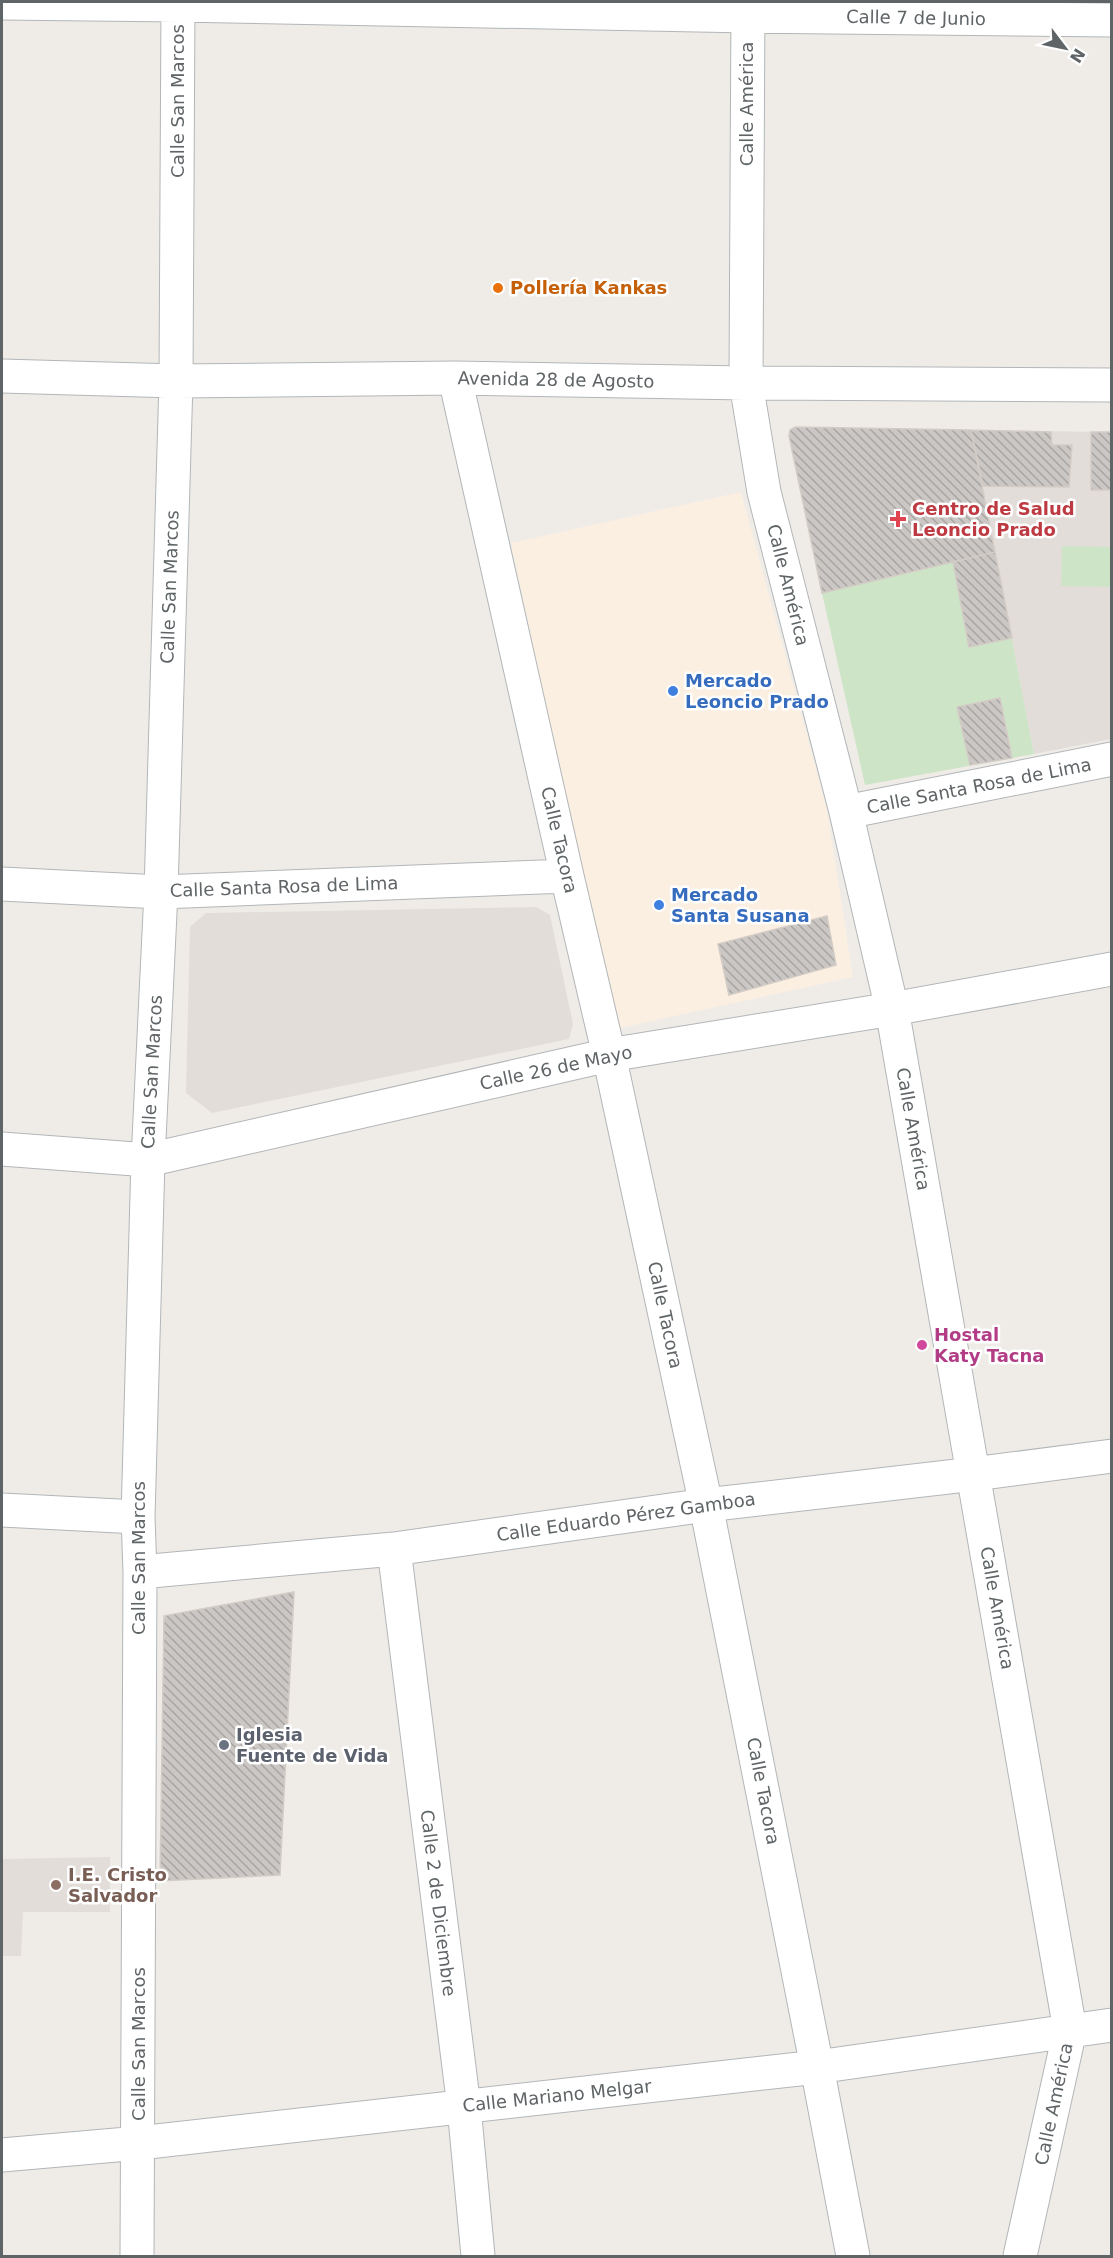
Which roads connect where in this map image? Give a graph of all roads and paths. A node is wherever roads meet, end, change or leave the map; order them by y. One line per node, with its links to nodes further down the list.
1 (2, 3): 2 (street, Calle 7 de Junio)
2 (178, 3): 3 (street, Calle 7 de Junio); 7 (street, Calle San Marcos)
3 (748, 9): 4 (street, Calle 7 de Junio); 8 (street, Calle América)
4 (1112, 20)
5 (2, 376): 7 (street, Avenida 28 de Agosto)
6 (455, 378): 7 (street, Avenida 28 de Agosto); 8 (street, Avenida 28 de Agosto); 12 (street, Calle Tacora)
7 (176, 381): 14 (street, Calle San Marcos)
8 (746, 383): 9 (street, Avenida 28 de Agosto); 11 (street, Calle América)
9 (1112, 385)
10 (1112, 759): 11 (street, Calle Santa Rosa de Lima)
11 (846, 812): 16 (street, Calle América)
12 (567, 876): 14 (street, Calle Santa Rosa de Lima); 17 (street, Calle Tacora)
13 (2, 884): 14 (street, Calle Santa Rosa de Lima)
14 (161, 892): 19 (street, Calle San Marcos)
15 (1112, 969): 16 (street, Calle 26 de Mayo)
16 (892, 1009): 17 (street, Calle 26 de Mayo); 21 (street, Calle América)
17 (609, 1055): 19 (street, Calle 26 de Mayo); 22 (street, Calle Tacora)
18 (2, 1149): 19 (street, Calle 26 de Mayo)
19 (148, 1160): 24 (street, Calle San Marcos)
20 (1112, 1456): 21 (street, Calle Eduardo Pérez Gamboa)
21 (974, 1474): 22 (street, Calle Eduardo Pérez Gamboa); 28 (street, Calle América)
22 (706, 1505): 25 (street, Calle Eduardo Pérez Gamboa); 29 (street, Calle Tacora)
23 (2, 1510): 24 (street)
24 (138, 1517): 26 (street, Calle San Marcos)
25 (394, 1549): 26 (street, Calle Eduardo Pérez Gamboa); 30 (street, Calle 2 de Diciembre)
26 (140, 1572): 31 (street, Calle San Marcos)
27 (1112, 2025): 28 (street, Calle Mariano Melgar)
28 (1070, 2030): 29 (street, Calle Mariano Melgar); 36 (street, Calle América)
29 (817, 2067): 30 (street, Calle Mariano Melgar); 35 (street, Calle Tacora)
30 (464, 2107): 31 (street, Calle Mariano Melgar); 34 (street, Calle 2 de Diciembre)
31 (139, 2143): 32 (street, Calle Mariano Melgar); 33 (street, Calle San Marcos)
32 (2, 2155)
33 (137, 2256)
34 (478, 2256)
35 (853, 2256)
36 (1020, 2256)

